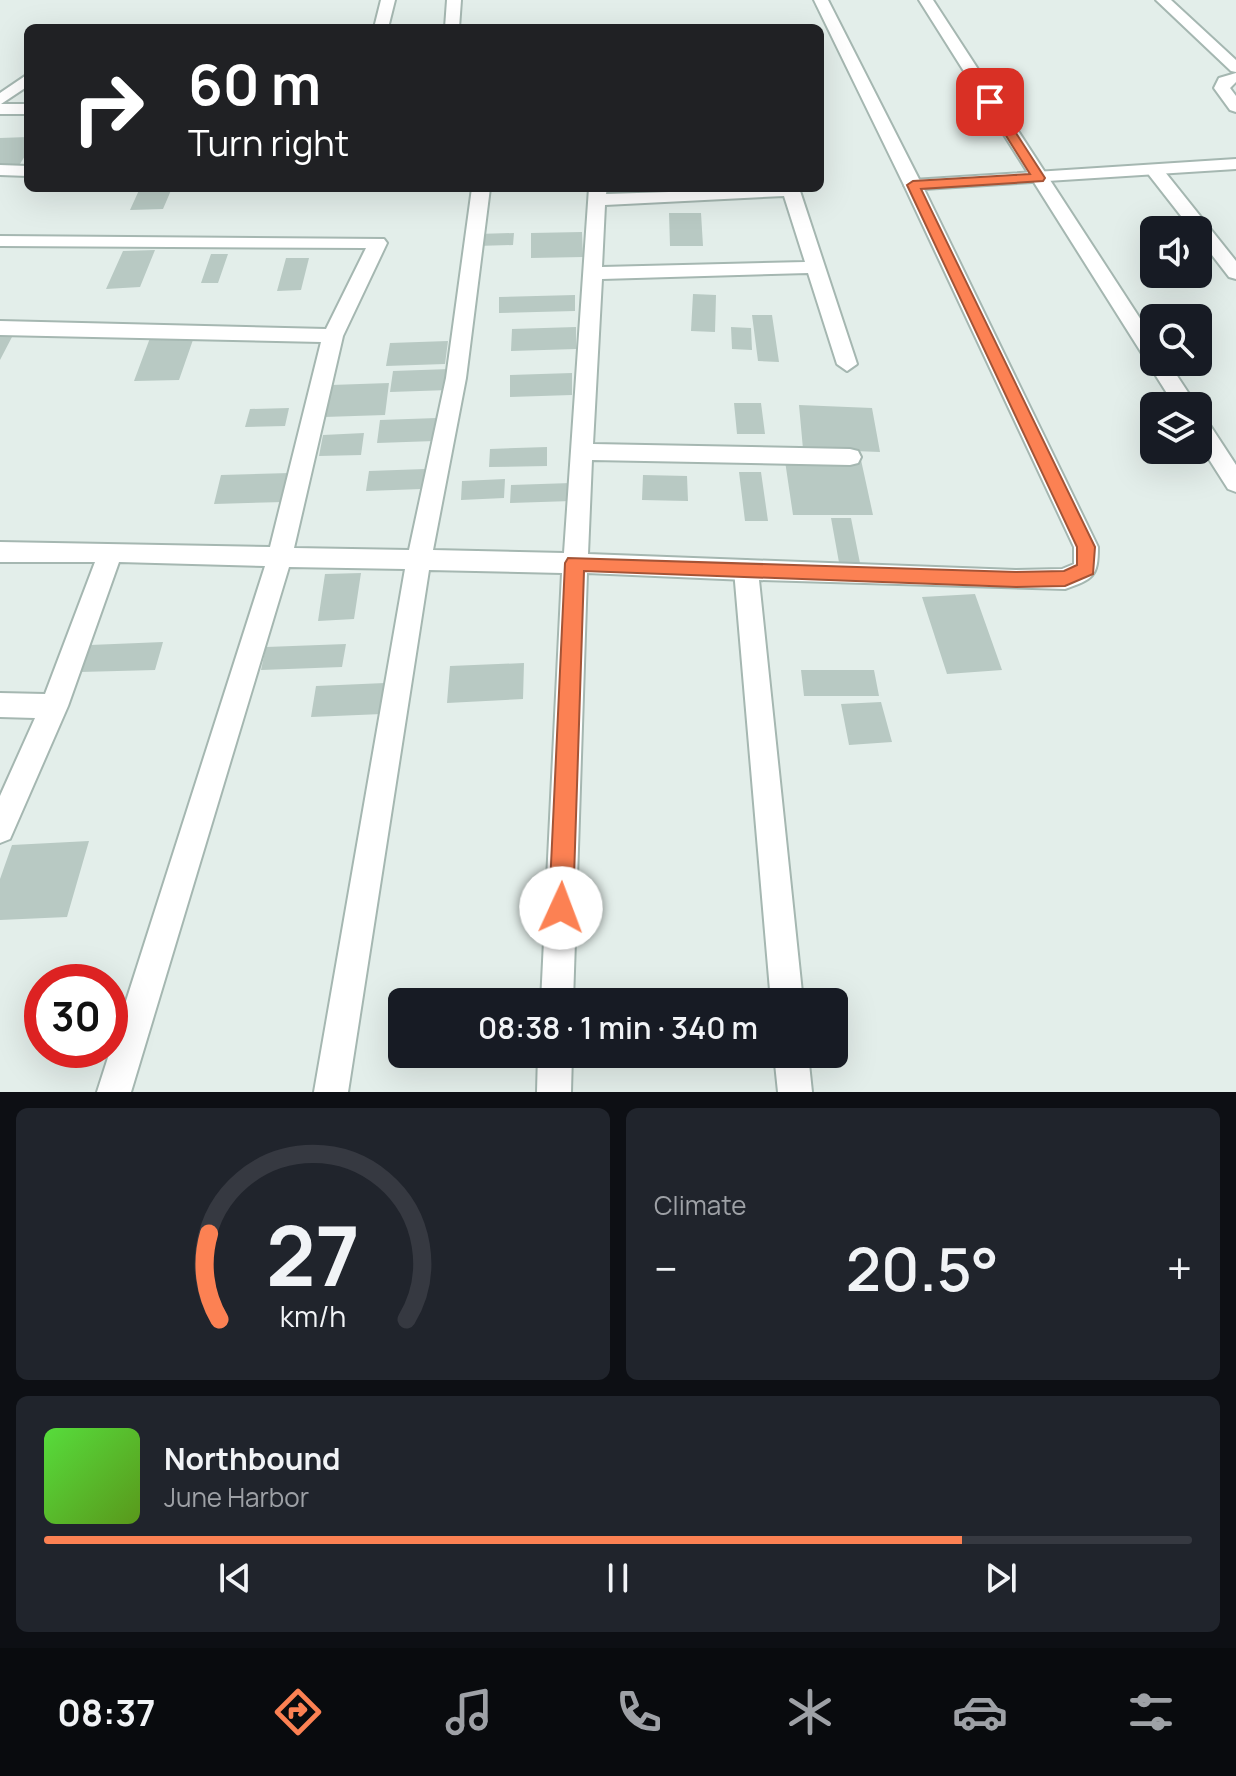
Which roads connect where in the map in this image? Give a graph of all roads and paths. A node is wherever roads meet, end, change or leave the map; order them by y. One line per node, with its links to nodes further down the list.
1 (388, 0): 6 (street)
2 (454, 0): 7 (street)
3 (821, 0): 20 (street)
4 (926, 0): 19 (street)
5 (1163, 0): 8 (street)
6 (382, 24)
7 (452, 24)
8 (1236, 68)
9 (1236, 77): 12 (street)
10 (24, 82): 11 (street)
11 (0, 100)
12 (1236, 107)
13 (0, 109): 14 (street)
14 (24, 109)
15 (1236, 164): 18 (street)
16 (0, 170): 17 (street)
17 (24, 171)
18 (1155, 171): 19 (street); 28 (street)
19 (1039, 178): 20 (street); 30 (street)
20 (913, 185): 42 (street)
21 (481, 192): 40 (street)
22 (694, 192): 24 (street)
23 (792, 192): 26 (street)
24 (598, 194): 27 (street)
25 (0, 241): 31 (street)
26 (817, 267): 27 (street); 32 (street)
27 (593, 273): 34 (street)
28 (1236, 273)
29 (0, 328): 31 (street)
30 (1140, 334)
31 (333, 336): 39 (street)
32 (847, 364)
33 (1212, 446): 36 (street)
34 (582, 452): 35 (street); 41 (street)
35 (850, 457)
36 (1236, 483)
37 (0, 552): 38 (street)
38 (111, 552): 39 (street); 44 (street)
39 (280, 557): 40 (street); 50 (street)
40 (419, 558): 41 (street); 51 (street)
41 (575, 563): 42 (street); 46 (street)
42 (746, 570): 47 (street)
43 (0, 705): 44 (street)
44 (54, 706): 45 (street)
45 (0, 829)
46 (558, 988)
47 (786, 988)
48 (555, 1068): 52 (street)
49 (792, 1068): 53 (street)
50 (114, 1092)
51 (331, 1092)
52 (554, 1092)
53 (795, 1092)

